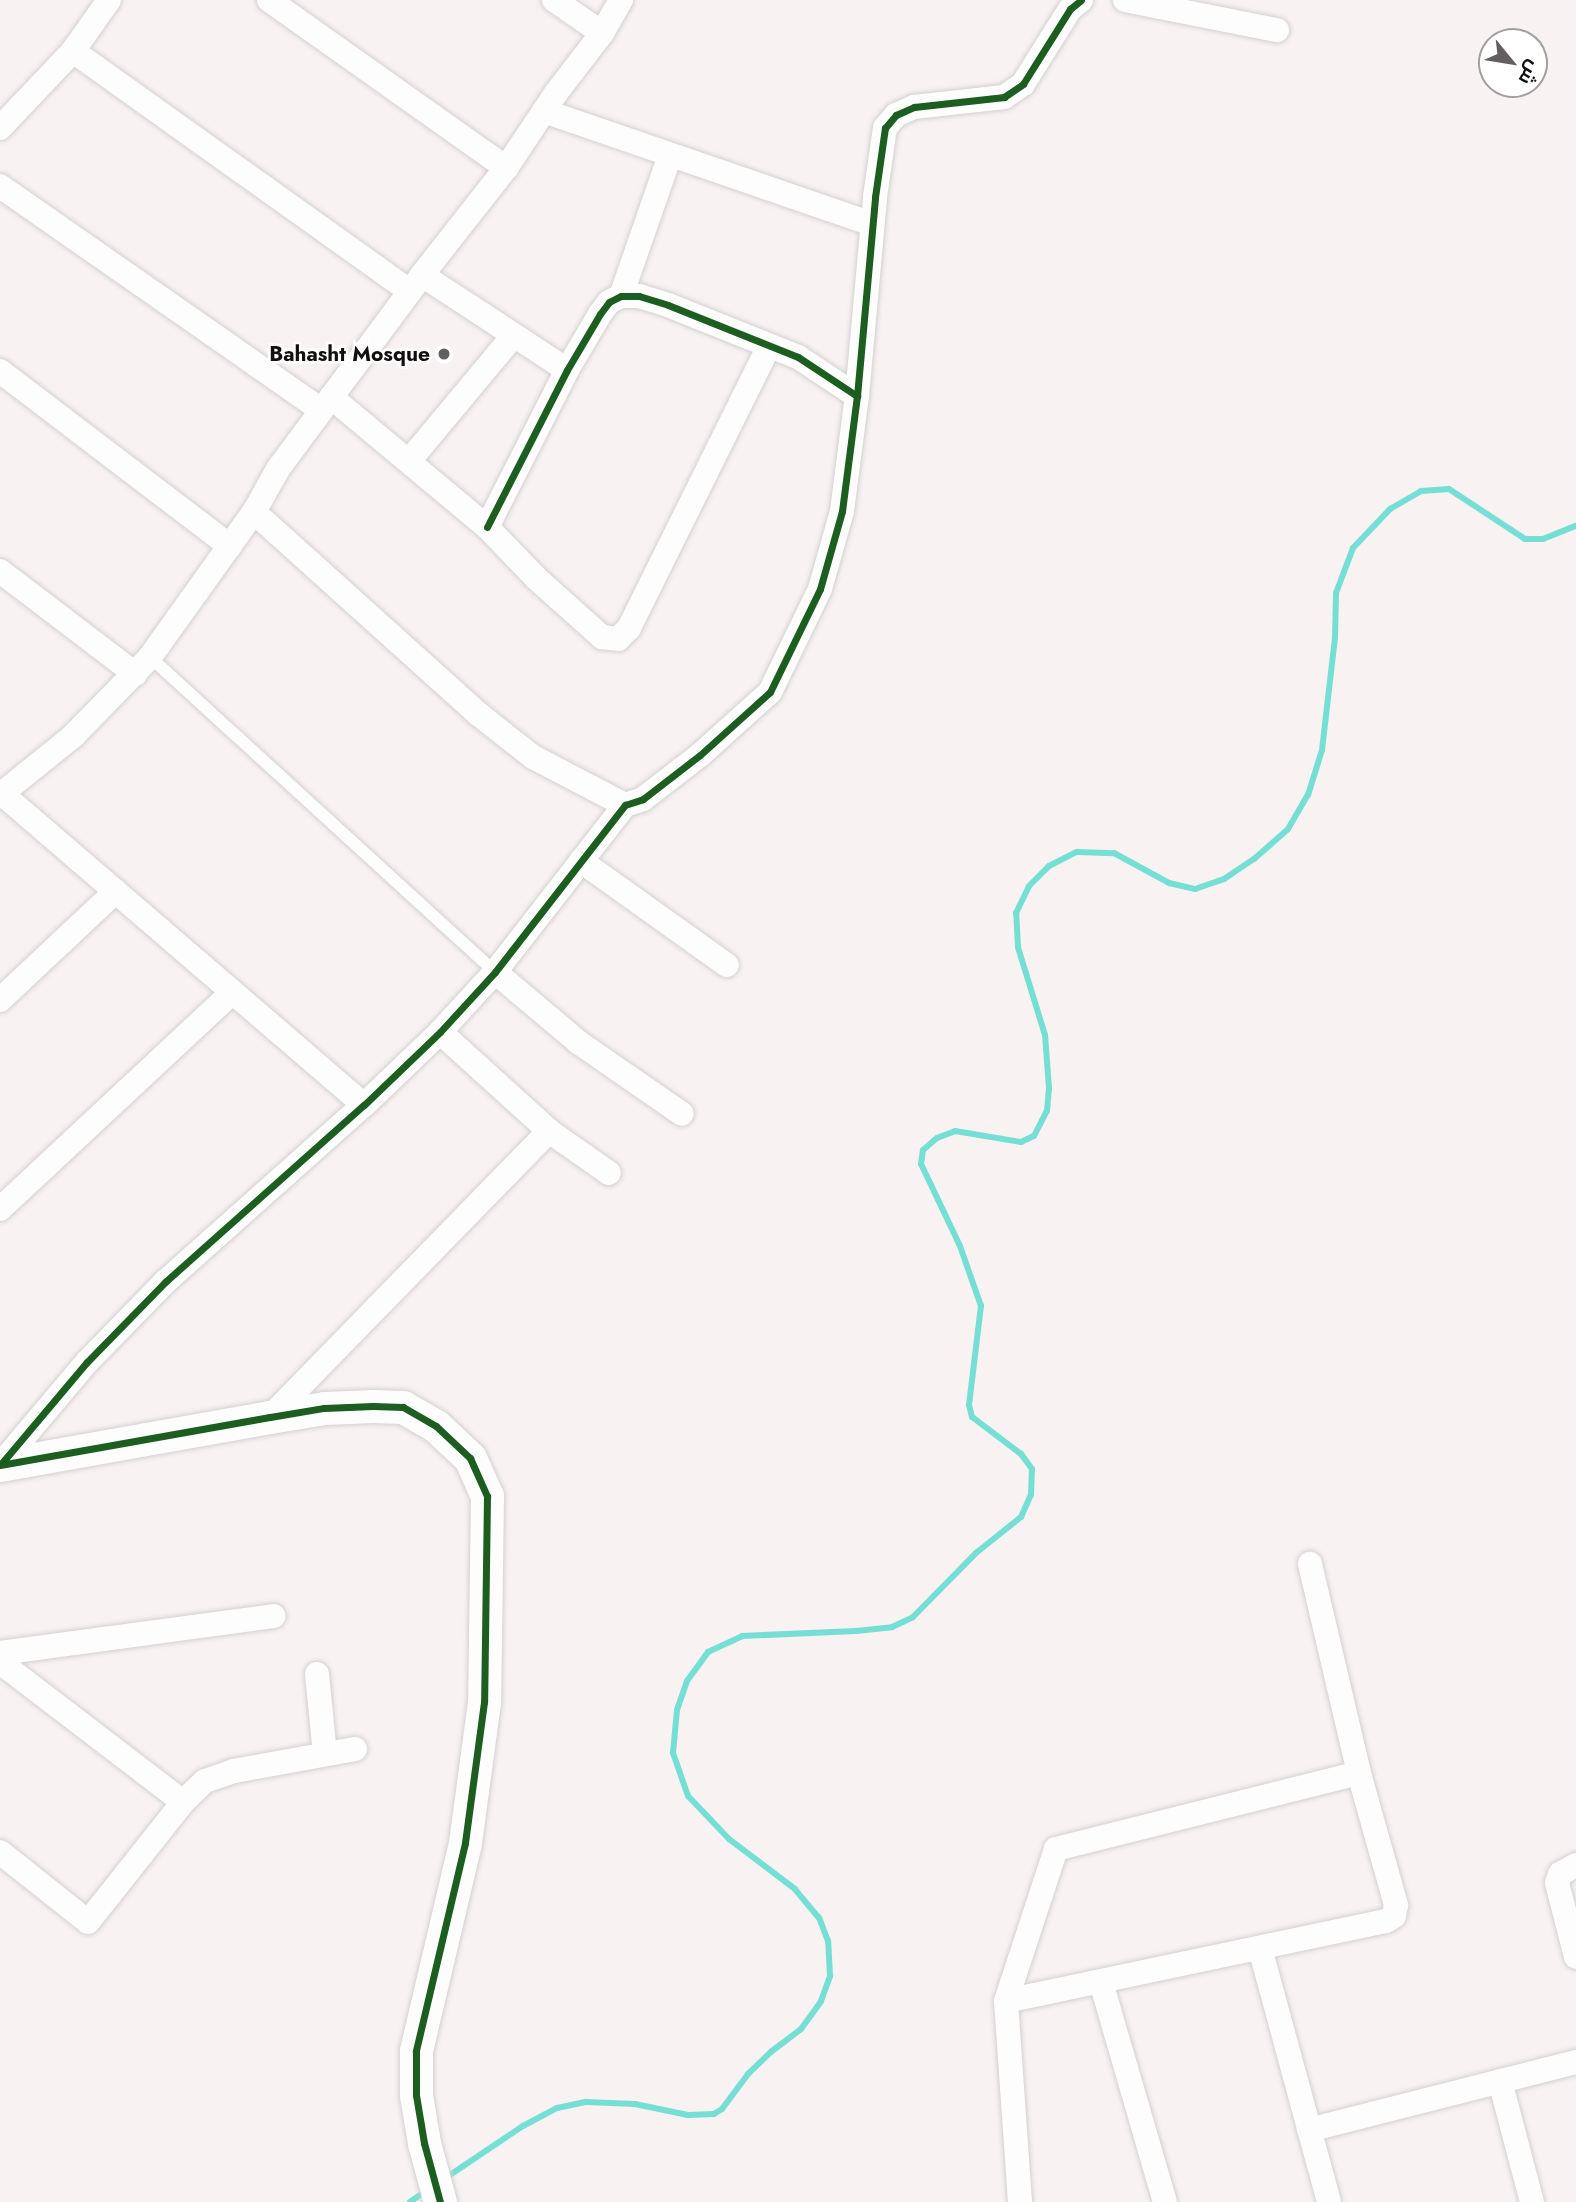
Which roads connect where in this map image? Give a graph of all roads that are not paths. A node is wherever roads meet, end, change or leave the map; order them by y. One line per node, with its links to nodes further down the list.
1 (109, 0): 9 (street)
2 (269, 0): 13 (street)
3 (554, 0): 8 (street)
4 (621, 0): 8 (street)
5 (1081, 0): 15 (street)
6 (1125, 0): 7 (street)
7 (1277, 30)
8 (602, 33): 10 (street)
9 (73, 51): 11 (street); 16 (street)
10 (544, 111): 12 (street); 13 (street)
11 (0, 128)
12 (670, 155): 15 (street); 17 (street)
13 (506, 168): 16 (street)
14 (0, 186): 23 (street)
15 (872, 224): 22 (street)
16 (416, 283): 18 (street); 23 (street)
17 (621, 296): 19 (street); 20 (street)
18 (513, 336): 20 (street); 24 (street)
19 (769, 346): 22 (street); 26 (street)
20 (567, 370): 26 (street)
21 (0, 371): 27 (street)
22 (857, 396): 31 (street)
23 (326, 403): 24 (street); 25 (street)
24 (409, 461): 26 (street)
25 (254, 512): 27 (street); 31 (street)
26 (487, 527)
27 (230, 546): 29 (street)
28 (0, 571): 29 (street)
29 (143, 666): 30 (street); 35 (lane)
30 (1, 794): 33 (street)
31 (625, 805): 32 (street)
32 (581, 861): 34 (street); 35 (street)
33 (116, 891): 36 (street); 37 (street)
34 (727, 965)
35 (495, 972): 38 (street); 40 (street)
36 (233, 992): 39 (street); 43 (street)
37 (0, 1000)
38 (440, 1032): 39 (street); 41 (street)
39 (364, 1105): 45 (street)
40 (682, 1114)
41 (549, 1131): 42 (street); 44 (street)
42 (609, 1173)
43 (0, 1209)
44 (270, 1417): 45 (street); 64 (street)
45 (0, 1464)
46 (1310, 1564): 53 (street)
47 (274, 1616): 48 (street)
48 (0, 1653)
49 (0, 1662): 54 (street)
50 (317, 1674): 52 (street)
51 (355, 1749): 52 (street)
52 (325, 1754): 54 (street)
53 (1360, 1773): 57 (street); 60 (street)
54 (183, 1802): 55 (street)
55 (0, 1852)
56 (1576, 1865): 58 (street)
57 (1260, 1948): 59 (street); 63 (street)
58 (1576, 1957)
59 (1101, 1982): 60 (street); 66 (street)
60 (1006, 2001): 65 (street)
61 (1576, 2062): 62 (street)
62 (1500, 2081): 63 (street); 68 (street)
63 (1309, 2130): 67 (street)
64 (440, 2202)
65 (1020, 2202)
66 (1166, 2202)
67 (1329, 2202)
68 (1532, 2202)

